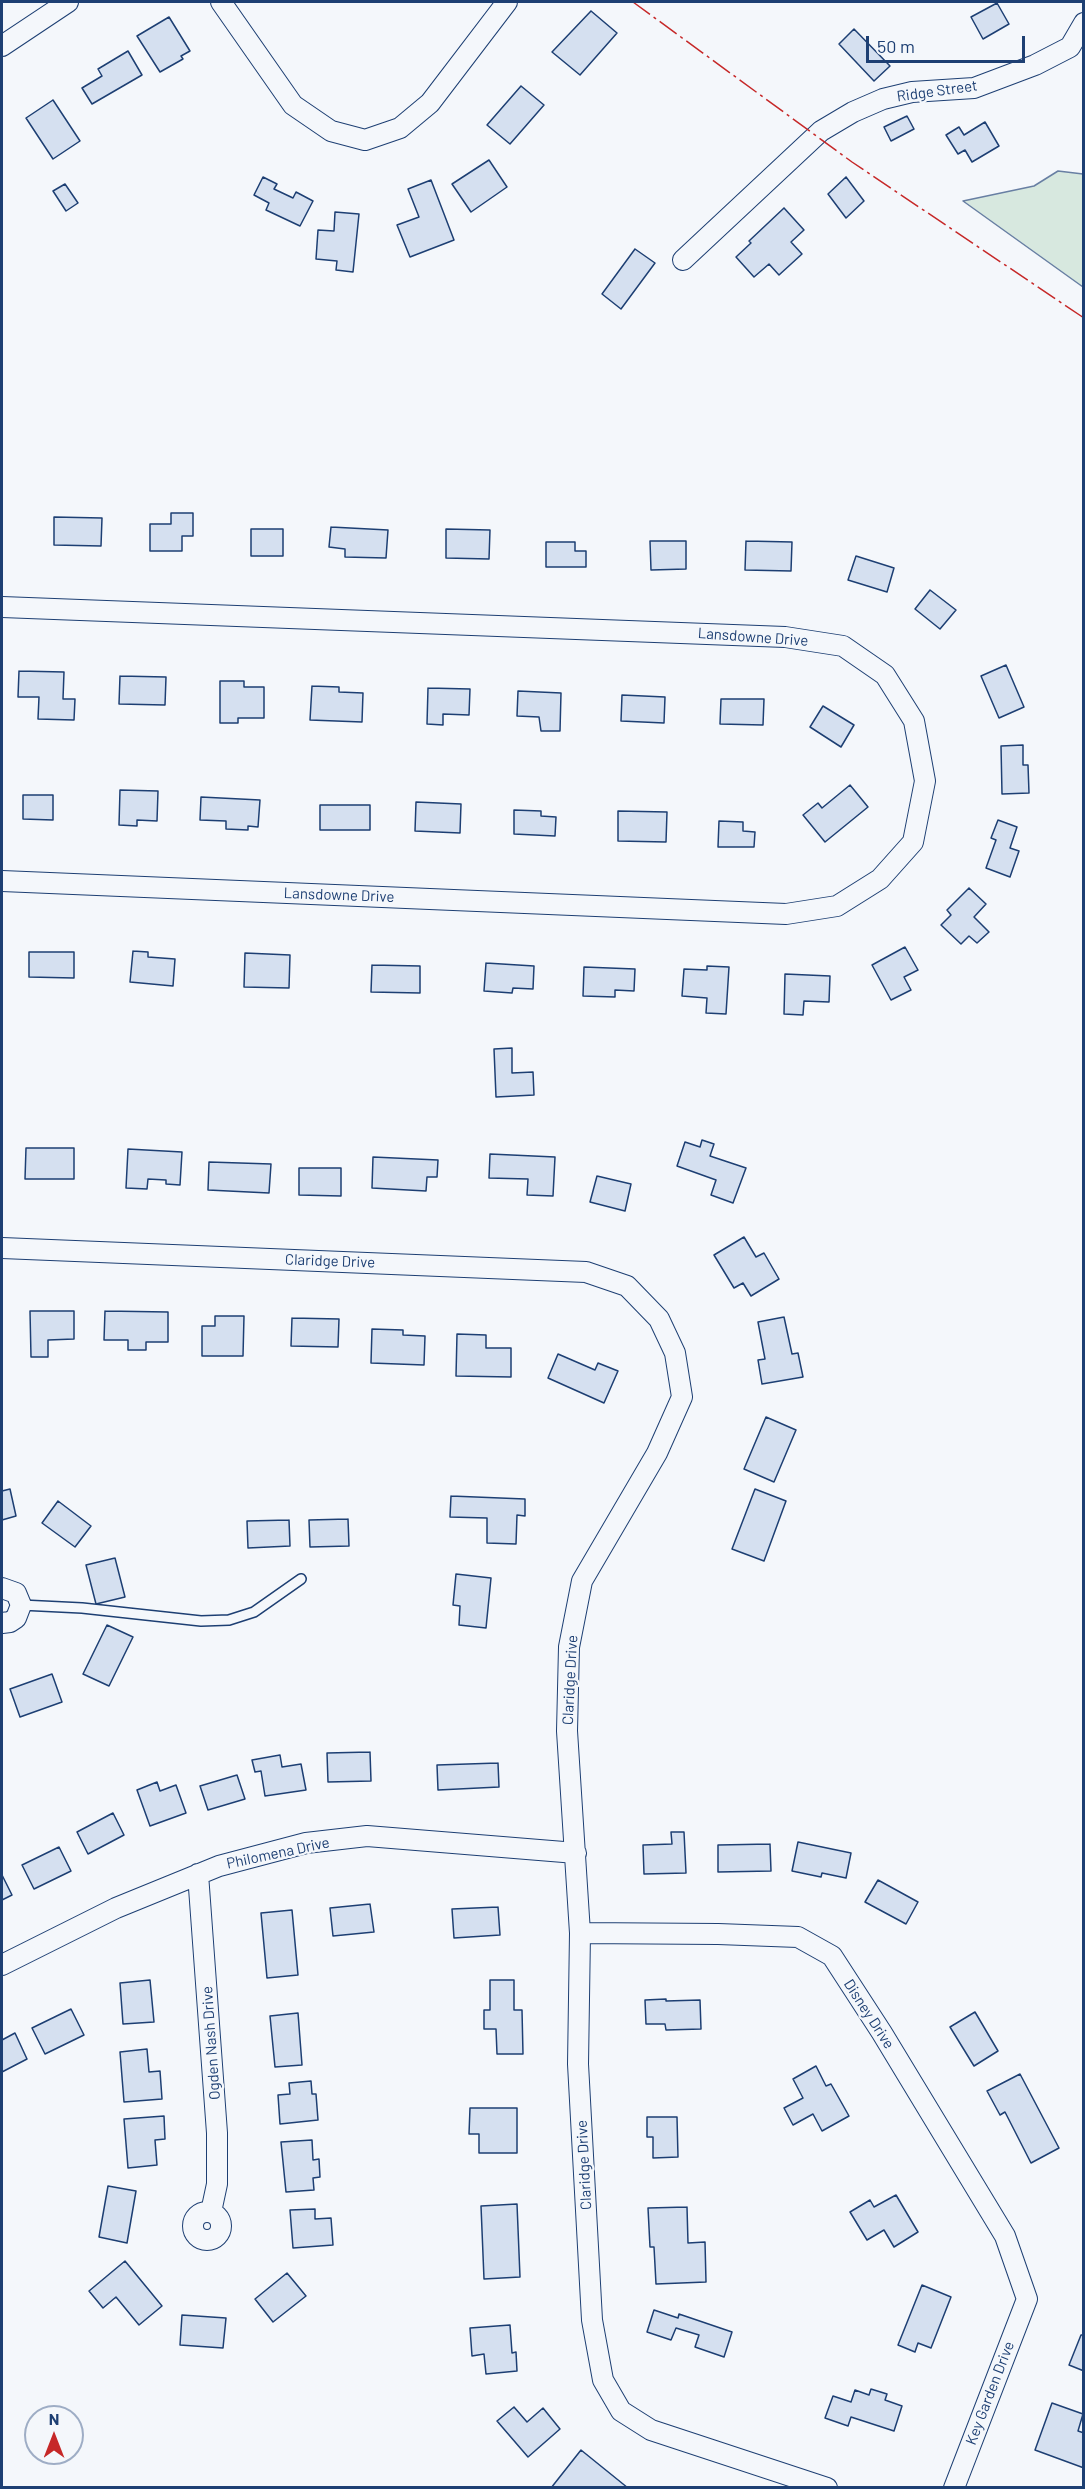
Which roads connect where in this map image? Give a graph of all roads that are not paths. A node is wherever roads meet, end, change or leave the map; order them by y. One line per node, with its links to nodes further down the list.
1 (69, 2): 5 (street)
2 (221, 2): 3 (street)
3 (507, 2)
4 (1083, 23): 6 (street, Ridge Street)
5 (2, 46)
6 (683, 260)
7 (2, 607): 8 (street, Lansdowne Drive)
8 (2, 881)
9 (2, 1248): 14 (street, Claridge Drive)
10 (301, 1579): 12 (lane)
11 (2, 1588): 12 (street)
12 (21, 1605): 13 (street)
13 (2, 1623)
14 (576, 1853): 15 (street, Philomena Drive); 16 (street, Claridge Drive)
15 (198, 1874): 17 (street, Philomena Drive); 18 (street, Ogden Nash Drive)
16 (580, 1933): 19 (street, Disney Drive); 20 (street, Claridge Drive)
17 (2, 1965)
18 (211, 2212)
19 (1027, 2299): 21 (street, Key Garden Drive)
20 (827, 2487)
21 (954, 2487)

